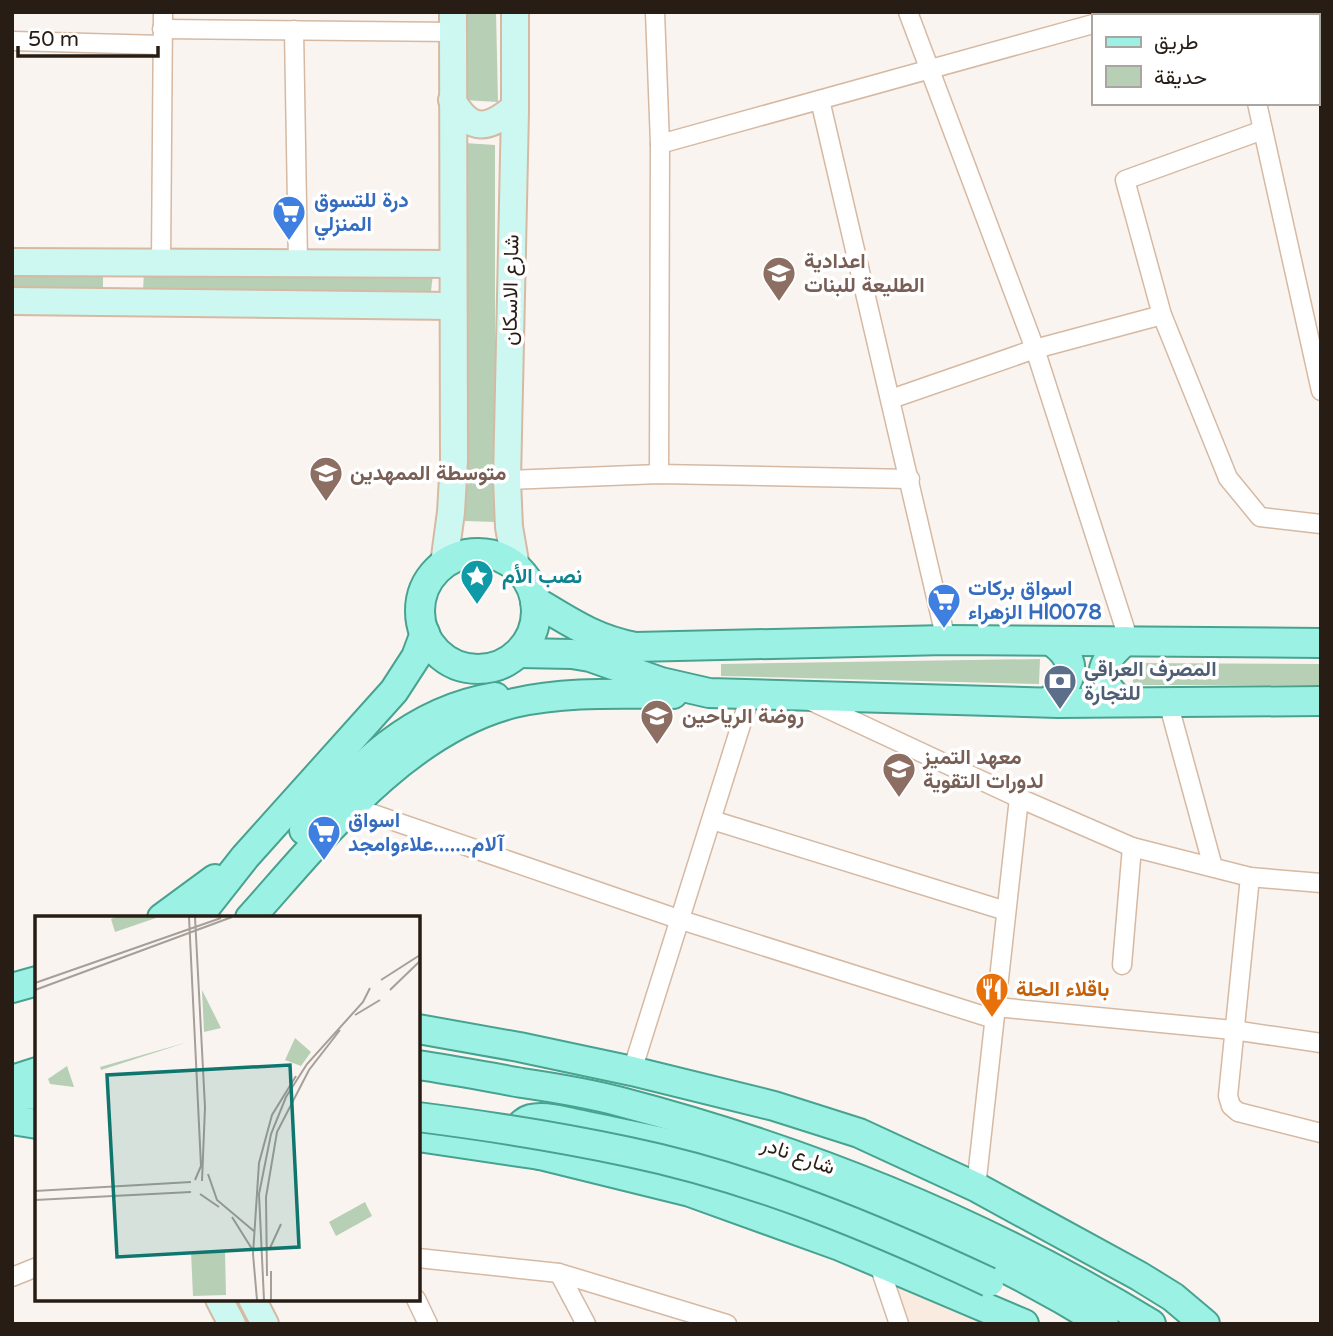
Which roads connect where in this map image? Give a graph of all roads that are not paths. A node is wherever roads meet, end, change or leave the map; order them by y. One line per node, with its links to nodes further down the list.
1 (515, 12): 13 (main road, شارع الاسكان)
2 (655, 12): 15 (street)
3 (908, 12): 9 (street)
4 (453, 22): 7 (street); 10 (main road)
5 (1092, 24): 9 (street)
6 (162, 29): 7 (street); 8 (street); 18 (street)
7 (294, 30): 19 (street)
8 (12, 41)
9 (929, 70): 11 (street); 25 (street)
10 (452, 100): 13 (main road); 20 (main road)
11 (820, 100): 15 (street); 28 (street)
12 (1257, 105): 14 (street)
13 (515, 107): 31 (main road, شارع الاسكان)
14 (1263, 130): 24 (street); 26 (street)
15 (660, 144): 29 (street)
16 (12, 262): 17 (main road)
17 (124, 262): 18 (main road); 22 (main road)
18 (161, 262): 19 (main road)
19 (298, 263): 20 (main road)
20 (453, 264): 23 (main road)
21 (12, 301): 22 (main road)
22 (124, 302): 23 (main road)
23 (453, 306): 33 (main road)
24 (1162, 314): 25 (street); 32 (street)
25 (1035, 349): 28 (street); 38 (street)
26 (1316, 349): 27 (street)
27 (1321, 391)
28 (891, 399): 30 (street)
29 (659, 474): 30 (street); 31 (street)
30 (910, 479): 37 (street)
31 (507, 480): 34 (main road, شارع الاسكان)
32 (1321, 524)
33 (444, 564): 34 (main road); 36 (main road)
34 (516, 567): 35 (main road)
35 (535, 601): 37 (main road); 41 (main road)
36 (425, 633): 41 (main road); 53 (main road)
37 (946, 640): 39 (main road)
38 (1127, 641): 39 (main road); 40 (main road); 47 (main road)
39 (1052, 642): 46 (main road)
40 (1321, 643)
41 (519, 653): 42 (main road)
42 (709, 693): 43 (main road); 50 (main road)
43 (751, 693): 44 (main road); 51 (street)
44 (800, 696): 46 (main road); 49 (street)
45 (1321, 701): 48 (main road)
46 (1048, 702): 47 (main road)
47 (1122, 702): 48 (main road)
48 (1168, 702): 54 (street)
49 (1018, 798): 52 (street); 57 (street)
50 (341, 801): 60 (main road); 61 (main road); 62 (street)
51 (712, 820): 57 (street); 62 (street)
52 (1132, 847): 54 (street); 63 (street)
53 (246, 857): 58 (main road); 59 (main road)
54 (1213, 867): 55 (street)
55 (1250, 877): 56 (street); 70 (street)
56 (1321, 883)
57 (1006, 911): 68 (street)
58 (165, 916)
59 (199, 916)
60 (233, 916)
61 (252, 916)
62 (681, 920): 68 (street); 75 (street)
63 (1122, 965)
64 (35, 982): 65 (main road)
65 (12, 988)
66 (12, 999): 67 (main road)
67 (35, 1001)
68 (995, 1013): 70 (street); 86 (street)
69 (420, 1029): 75 (main road)
70 (1233, 1030): 71 (street); 83 (street)
71 (1321, 1043)
72 (12, 1058): 73 (main road)
73 (35, 1058)
74 (420, 1065): 104 (main road, شارع نادر)
75 (632, 1071): 86 (main road)
76 (35, 1073): 77 (main road)
77 (12, 1080)
78 (12, 1094): 79 (main road)
79 (35, 1095)
80 (420, 1117): 102 (main road, شارع نادر, bridge)
81 (12, 1119): 82 (main road)
82 (35, 1122)
83 (1321, 1133)
84 (420, 1137): 85 (main road)
85 (540, 1155): 88 (main road); 103 (main road)
86 (976, 1187): 105 (main road)
87 (420, 1258): 90 (street)
88 (878, 1262): 100 (street); 101 (main road)
89 (35, 1268): 91 (street)
90 (559, 1273): 98 (street); 99 (street)
91 (12, 1277)
92 (220, 1301): 95 (main road)
93 (252, 1301): 96 (main road)
94 (417, 1301): 97 (street)
95 (232, 1324)
96 (265, 1324)
97 (428, 1324)
98 (586, 1324)
99 (727, 1324)
100 (899, 1324)
101 (1024, 1324)
102 (1065, 1324)
103 (1104, 1324)
104 (1150, 1324)
105 (1205, 1324)

